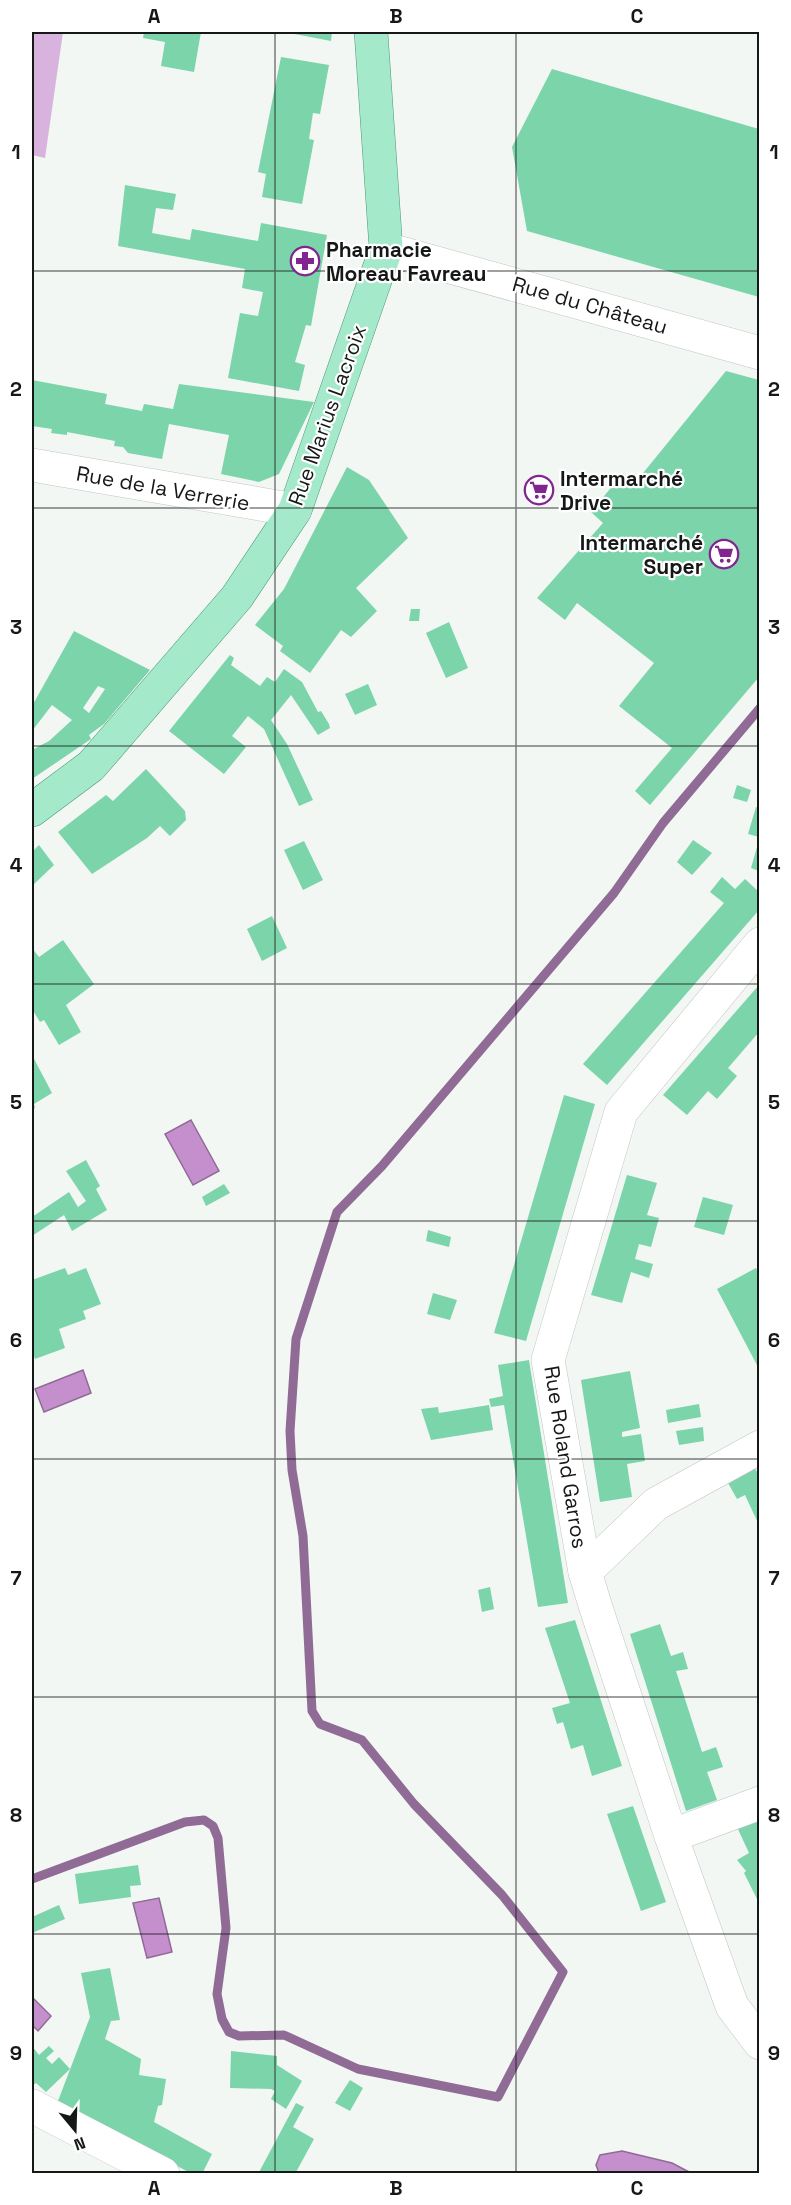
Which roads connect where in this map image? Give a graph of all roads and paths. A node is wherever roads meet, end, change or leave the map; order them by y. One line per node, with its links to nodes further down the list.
1 (371, 32): 2 (main road, Rue Marius Lacroix)
2 (386, 249): 3 (street, Rue du Château); 5 (main road, Rue Marius Lacroix)
3 (759, 352)
4 (32, 465): 5 (street, Rue de la Verrerie)
5 (295, 510): 6 (main road, Rue Marius Lacroix)
6 (32, 810)
7 (759, 944): 9 (street, Rue Roland Garros)
8 (759, 1447): 9 (street)
9 (585, 1572): 11 (street, Rue Roland Garros)
10 (759, 1803): 11 (street)
11 (671, 1836): 12 (street, Rue Roland Garros)
12 (759, 2043)
13 (32, 2106): 14 (street)
14 (163, 2174)

